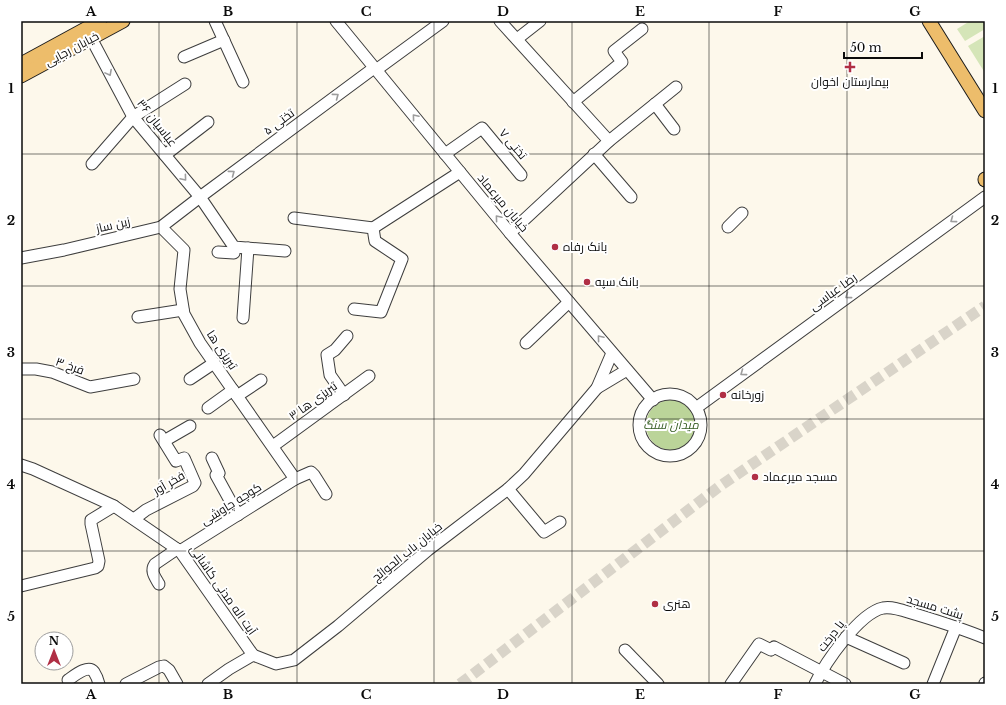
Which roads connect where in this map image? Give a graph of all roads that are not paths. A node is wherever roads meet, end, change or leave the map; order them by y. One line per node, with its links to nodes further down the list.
1 (100, 21): 14 (main road, خیابان رجایی)
2 (123, 21): 10 (main road, خیابان رجایی)
3 (215, 21): 12 (street)
4 (336, 21): 15 (street, خیابان میرعماد)
5 (443, 21): 15 (street, تختی ۵)
6 (500, 21): 11 (street)
7 (540, 21): 11 (street)
8 (929, 21): 22 (main road)
9 (642, 29): 20 (street)
10 (91, 38): 16 (main road, خیابان رجایی); 23 (street, عباسیان ۳۶, one-way to 23)
11 (517, 39): 20 (street)
12 (224, 40): 13 (street); 17 (street)
13 (184, 57)
14 (21, 64)
15 (375, 69): 27 (street, خیابان میرعماد, one-way to 15); 33 (street, تختی ۵, one-way to 15)
16 (21, 76)
17 (243, 82)
18 (185, 84): 23 (street)
19 (676, 86): 21 (street)
20 (573, 102): 26 (street)
21 (655, 104): 25 (street); 26 (street)
22 (985, 111)
23 (133, 117): 29 (street, عباسیان ۳۶); 30 (street)
24 (208, 122): 29 (street)
25 (674, 129)
26 (609, 141): 28 (street)
27 (445, 154): 31 (street, خیابان میرعماد); 32 (street, تختی ۷)
28 (594, 154): 35 (street); 41 (street)
29 (165, 155): 33 (street, عباسیان ۳۶, one-way to 33)
30 (92, 164)
31 (460, 172): 40 (street); 41 (street, خیابان میرعماد, one-way to 31)
32 (521, 175)
33 (200, 196): 38 (street, زین ساز); 42 (street, عباسیان ۳۶)
34 (985, 196): 67 (street, رضا عباسی, one-way to 67)
35 (631, 197)
36 (742, 213): 39 (street)
37 (294, 218): 40 (street)
38 (161, 227): 46 (street, زین ساز); 49 (street, تبریزی ها)
39 (728, 227)
40 (373, 228): 48 (street)
41 (510, 233): 47 (street, خیابان میرعماد)
42 (234, 247): 43 (street); 45 (street)
43 (248, 248): 44 (street); 51 (street)
44 (285, 251)
45 (218, 252)
46 (21, 258)
47 (569, 302): 53 (street); 54 (street, خیابان میرعماد, one-way to 47)
48 (354, 309)
49 (183, 310): 50 (street); 55 (street, تبریزی ها)
50 (138, 317)
51 (243, 318)
52 (347, 336): 64 (street)
53 (526, 343)
54 (612, 353): 57 (street, خیابان میرعماد); 62 (street)
55 (214, 363): 60 (street); 63 (street, تبریزی ها)
56 (21, 369): 59 (street, فرخ ۳)
57 (627, 370): 62 (street); 65 (street, خیابان میرعماد)
58 (369, 376): 64 (street, تبریزی ها ۳)
59 (134, 379)
60 (190, 379)
61 (261, 380): 63 (street)
62 (597, 388): 73 (street, خیابان باب الحوائج)
63 (235, 393): 66 (street); 69 (street, تبریزی ها)
64 (344, 395): 69 (street, تبریزی ها ۳)
65 (653, 400): 67 (street); 67 (street)
66 (208, 408)
67 (696, 408)
68 (190, 426): 77 (street, فخر آور)
69 (273, 446): 72 (street, تبریزی ها)
70 (212, 458): 78 (street)
71 (21, 465): 76 (street, آیت اله مدنی کاشانی)
72 (295, 479): 74 (street, کوچه چاوشی); 78 (street, کوچه چاوشی)
73 (508, 489): 80 (street); 89 (street, خیابان باب الحوائج)
74 (326, 494)
75 (140, 500): 77 (street)
76 (114, 506): 79 (street, آیت اله مدنی کاشانی); 83 (street)
77 (146, 510): 79 (street, فخر آور)
78 (238, 515): 81 (street, کوچه چاوشی)
79 (134, 519): 81 (street, آیت اله مدنی کاشانی)
80 (560, 522)
81 (178, 550): 82 (street, کوچه چاوشی); 89 (street, آیت اله مدنی کاشانی)
82 (159, 584)
83 (21, 586)
84 (875, 611): 85 (street, پشت مسجد); 86 (street, پا درخت)
85 (956, 627): 87 (street, پشت مسجد); 101 (street)
86 (846, 637): 90 (street); 91 (street, پا درخت)
87 (985, 638)
88 (625, 650): 97 (street)
89 (253, 655): 96 (street)
90 (904, 663)
91 (820, 672): 98 (street); 99 (street, پا درخت); 100 (street)
92 (68, 680): 93 (street)
93 (99, 684)
94 (126, 684): 95 (street)
95 (177, 684)
96 (208, 684)
97 (658, 684)
98 (731, 684)
99 (815, 684)
100 (845, 684)
101 (933, 684)

